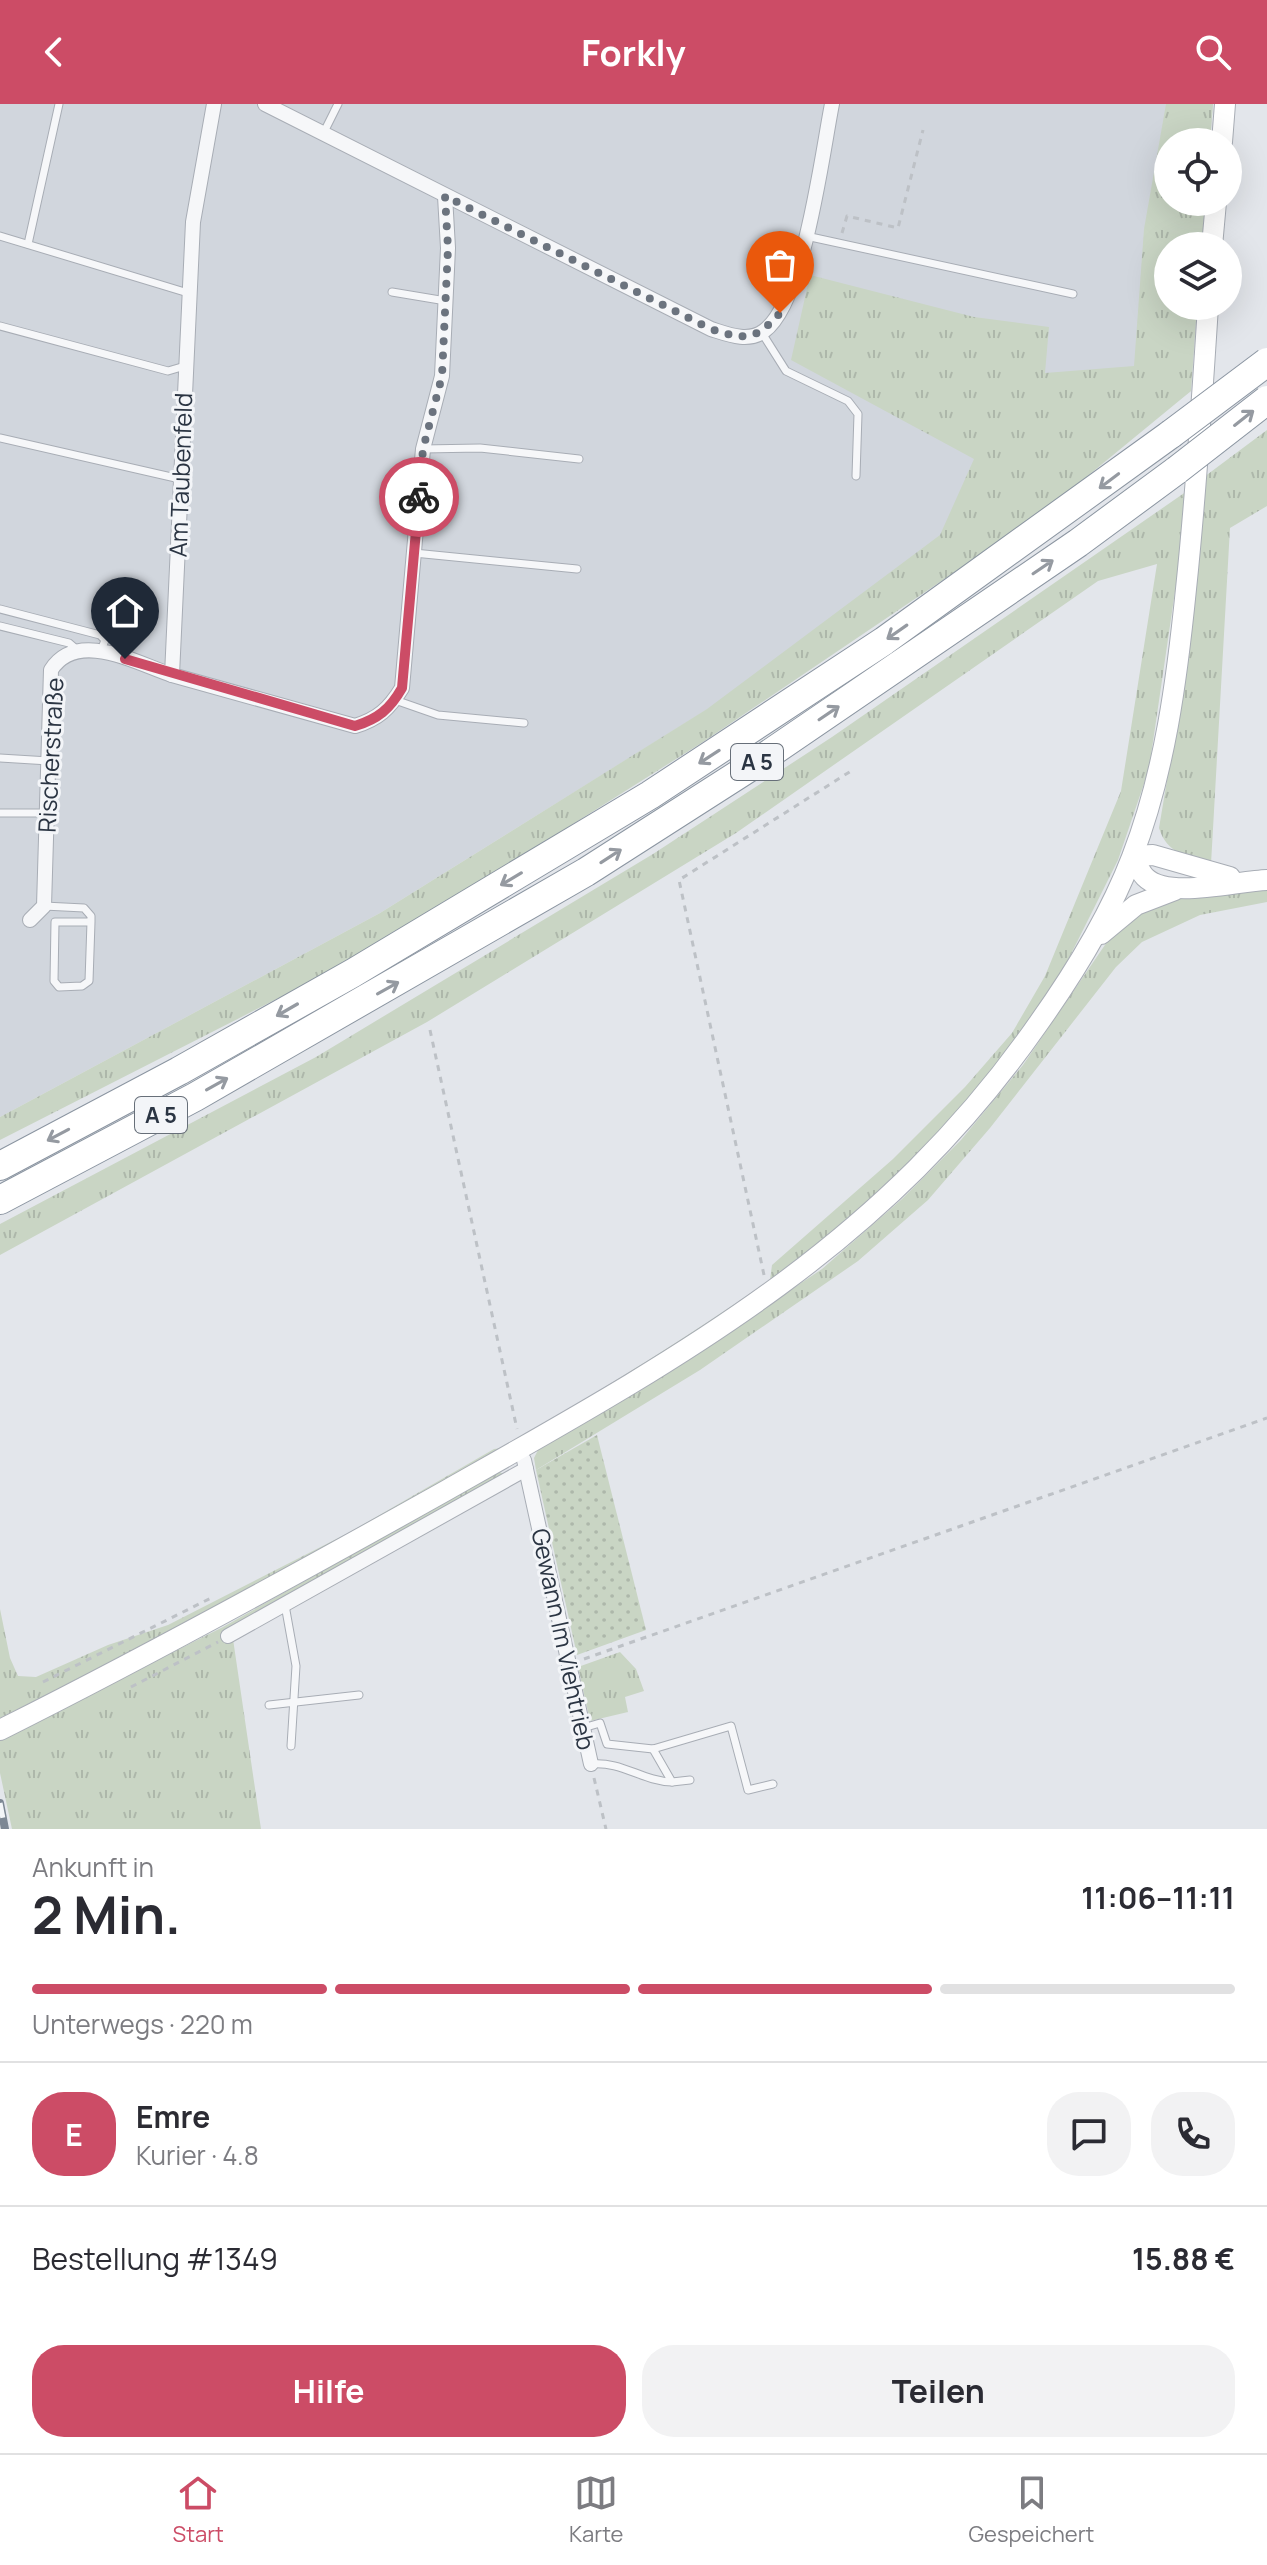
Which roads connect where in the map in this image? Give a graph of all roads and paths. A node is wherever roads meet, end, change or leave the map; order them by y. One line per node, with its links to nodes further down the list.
1 (59, 104): 13 (lane)
2 (214, 104): 16 (street, Am Taubenfeld)
3 (265, 104): 9 (street)
4 (338, 104): 9 (lane)
5 (832, 104): 12 (street)
6 (1225, 104): 7 (main road)
7 (1223, 128)
8 (923, 130): 14 (path)
9 (323, 134): 10 (street)
10 (445, 196): 18 (street); 21 (street)
11 (0, 236): 13 (lane)
12 (806, 236): 14 (lane); 21 (street)
13 (28, 244): 16 (lane)
14 (839, 245): 17 (lane)
15 (392, 292): 18 (lane)
16 (188, 293): 23 (street, Am Taubenfeld)
17 (1073, 294)
18 (446, 301): 26 (street)
19 (1207, 320): 42 (main road)
20 (0, 326): 23 (lane)
21 (762, 333): 28 (lane)
22 (1267, 362): 54 (highway, A 5, one-way to 54, bridge)
23 (185, 366): 29 (street, Am Taubenfeld)
24 (1267, 400): 55 (highway, A 5, one-way to 24, bridge)
25 (0, 438): 29 (lane)
26 (423, 449): 27 (lane); 30 (street)
27 (579, 459)
28 (856, 476)
29 (180, 479): 36 (street, Am Taubenfeld)
30 (414, 553): 31 (lane); 37 (street)
31 (577, 569)
32 (0, 609): 35 (lane)
33 (0, 626): 34 (lane)
34 (76, 649): 35 (street, Rischerstraße); 40 (street, Rischerstraße)
35 (101, 651): 36 (street, Rischerstraße)
36 (172, 675): 37 (street)
37 (395, 700): 38 (lane)
38 (524, 723)
39 (0, 758): 40 (lane)
40 (49, 761): 44 (street, Rischerstraße)
41 (851, 771): 56 (path)
42 (1150, 803): 45 (main road); 46 (main road)
43 (0, 813): 44 (lane)
44 (47, 813): 49 (street, Rischerstraße)
45 (1133, 856): 46 (main road); 48 (main road); 52 (main road)
46 (1177, 861): 47 (main road)
47 (1259, 881): 48 (main road)
48 (1177, 889): 52 (main road)
49 (44, 906): 50 (street); 51 (lane)
50 (30, 920)
51 (91, 922): 51 (lane)
52 (1089, 945): 58 (main road)
53 (430, 1030): 58 (path)
54 (0, 1166)
55 (0, 1200)
56 (765, 1282)
57 (1267, 1418): 63 (path)
58 (521, 1448): 59 (street, Gewann Im Viehtrieb); 70 (main road)
59 (526, 1469): 61 (street); 63 (street, Gewann Im Viehtrieb)
60 (225, 1592): 64 (path)
61 (285, 1605): 62 (street); 67 (lane)
62 (228, 1636): 65 (path)
63 (569, 1664): 69 (street, Gewann Im Viehtrieb)
64 (43, 1682)
65 (131, 1687)
66 (359, 1695): 67 (lane)
67 (293, 1702): 68 (lane); 71 (lane)
68 (269, 1705)
69 (583, 1728): 72 (lane); 73 (street, Gewann Im Viehtrieb)
70 (0, 1730)
71 (291, 1746)
72 (653, 1749): 75 (lane); 76 (lane)
73 (591, 1764): 75 (lane); 77 (path, Gewann Im Viehtrieb)
74 (690, 1780): 75 (lane)
75 (672, 1782)
76 (773, 1784)
77 (606, 1829)

